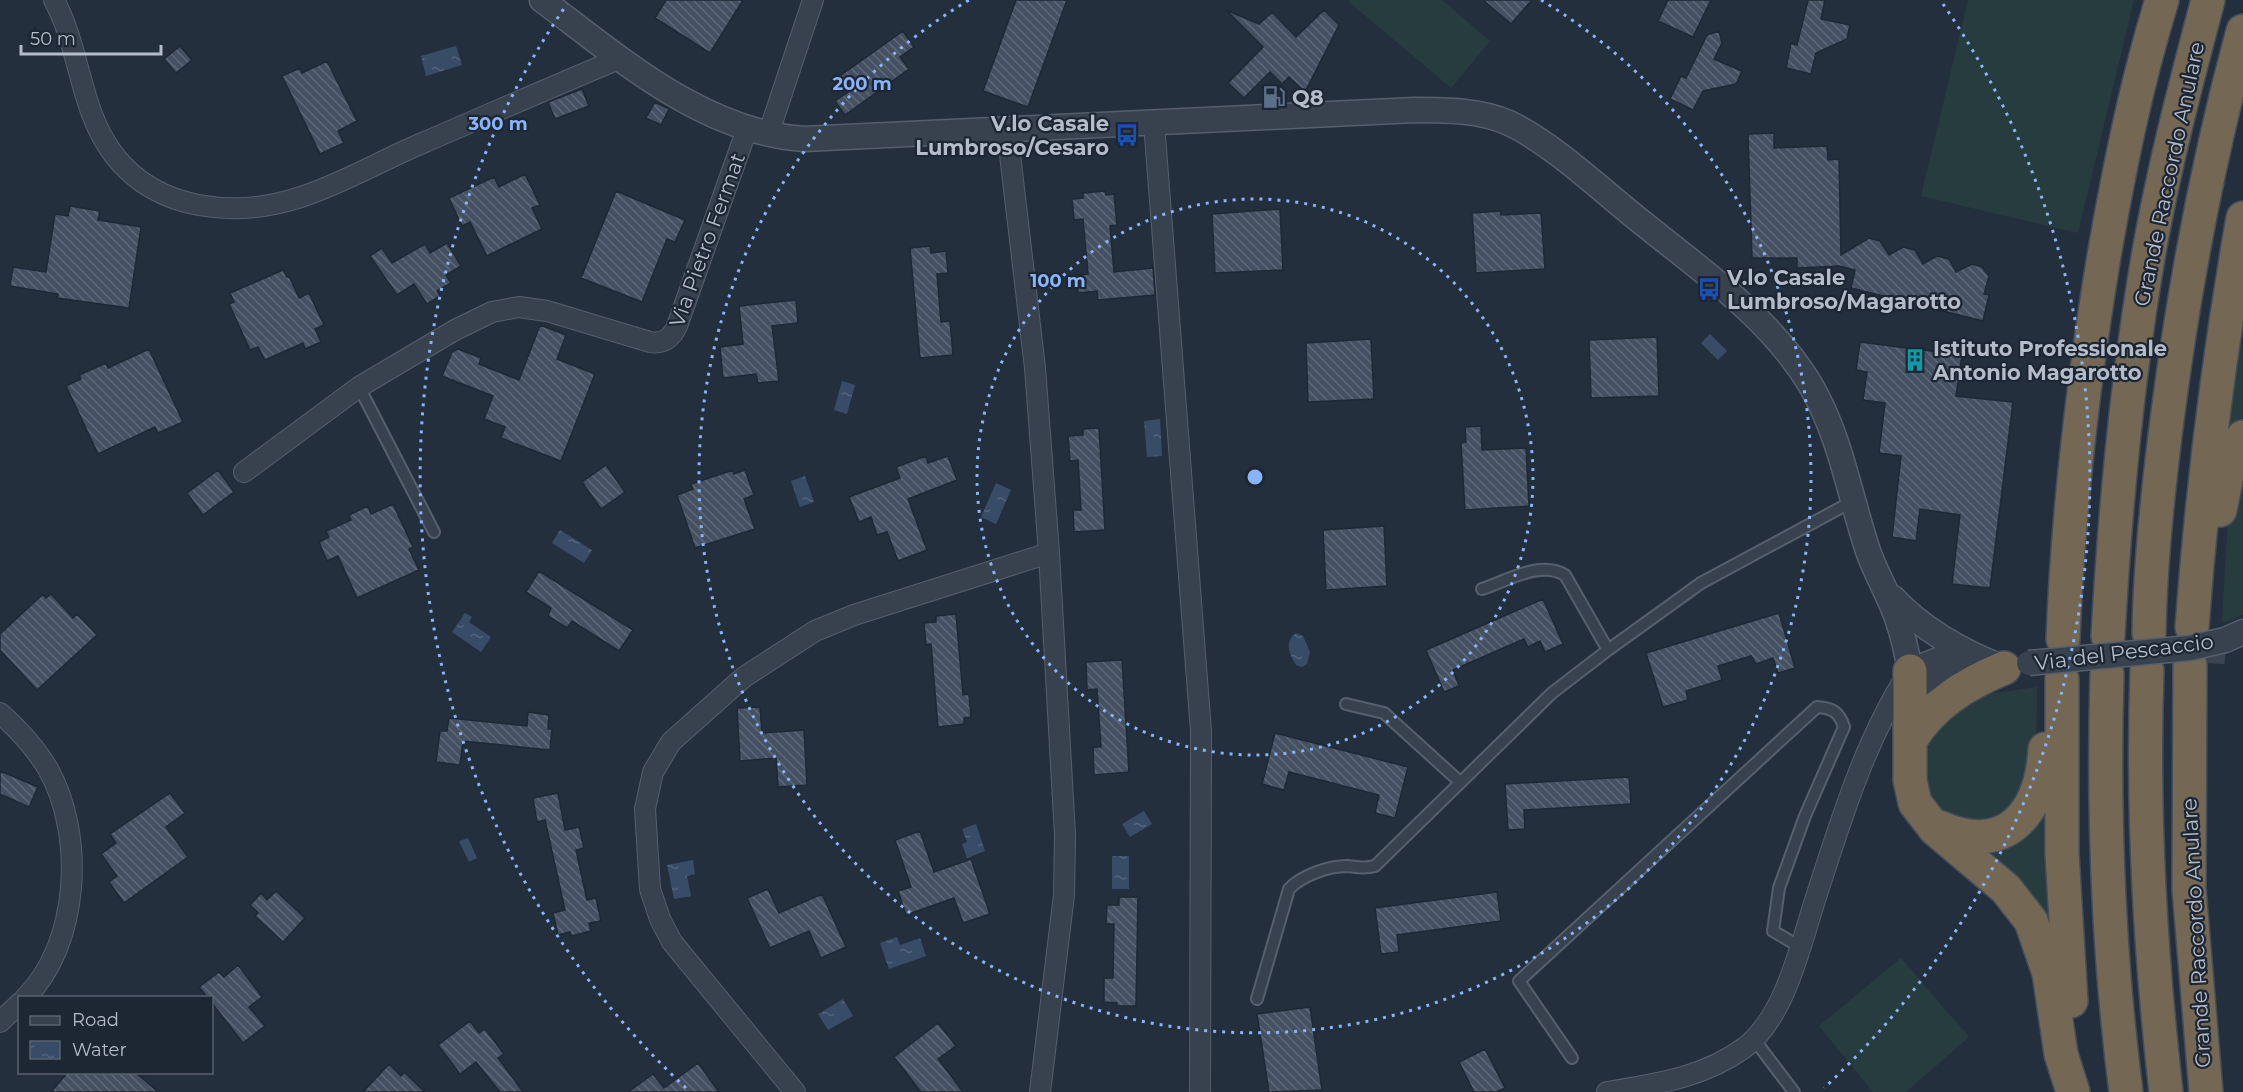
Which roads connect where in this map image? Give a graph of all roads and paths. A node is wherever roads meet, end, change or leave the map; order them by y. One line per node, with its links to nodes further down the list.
1 (54, 0): 7 (street)
2 (542, 0): 7 (street)
3 (813, 0): 10 (street)
4 (2162, 0): 24 (highway)
5 (2208, 0): 21 (highway, Grande Raccordo Anulare)
6 (2243, 31): 20 (highway, Grande Raccordo Anulare)
7 (621, 58): 10 (street)
8 (1154, 123): 9 (street); 15 (street); 42 (street)
9 (1007, 129): 10 (street); 17 (street)
10 (757, 132): 12 (street, Via Pietro Fermat)
11 (2243, 218): 22 (highway, Grande Raccordo Anulare)
12 (359, 387): 14 (street, Via Pietro Fermat); 16 (lane)
13 (2243, 437): 22 (highway)
14 (244, 472)
15 (1855, 500): 19 (street); 23 (lane)
16 (434, 532)
17 (1049, 553): 40 (street); 41 (street)
18 (1482, 589): 23 (lane)
19 (1886, 590): 24 (street); 25 (street)
20 (2149, 633)
21 (2108, 636)
22 (2211, 642): 24 (street, Via del Pescaccio, bridge); 49 (highway, Grande Raccordo Anulare)
23 (1608, 650): 31 (lane)
24 (2042, 662): 25 (street); 30 (highway); 32 (highway); 46 (highway)
25 (1910, 671): 30 (highway); 33 (street)
26 (2147, 671): 48 (highway, Grande Raccordo Anulare)
27 (2107, 674): 47 (highway)
28 (1346, 704): 31 (lane)
29 (0, 713): 34 (street)
30 (1911, 739): 32 (highway)
31 (1460, 782): 35 (lane)
32 (1925, 818): 45 (highway)
33 (1800, 947): 38 (street); 39 (lane)
34 (26, 996)
35 (1257, 999)
36 (18, 1005): 37 (street)
37 (0, 1022)
38 (1753, 1038): 43 (street); 44 (lane)
39 (1572, 1058)
40 (795, 1092)
41 (1040, 1092)
42 (1200, 1092)
43 (1607, 1092)
44 (1794, 1092)
45 (2073, 1092)
46 (2082, 1092)
47 (2126, 1092)
48 (2166, 1092)
49 (2206, 1092)

